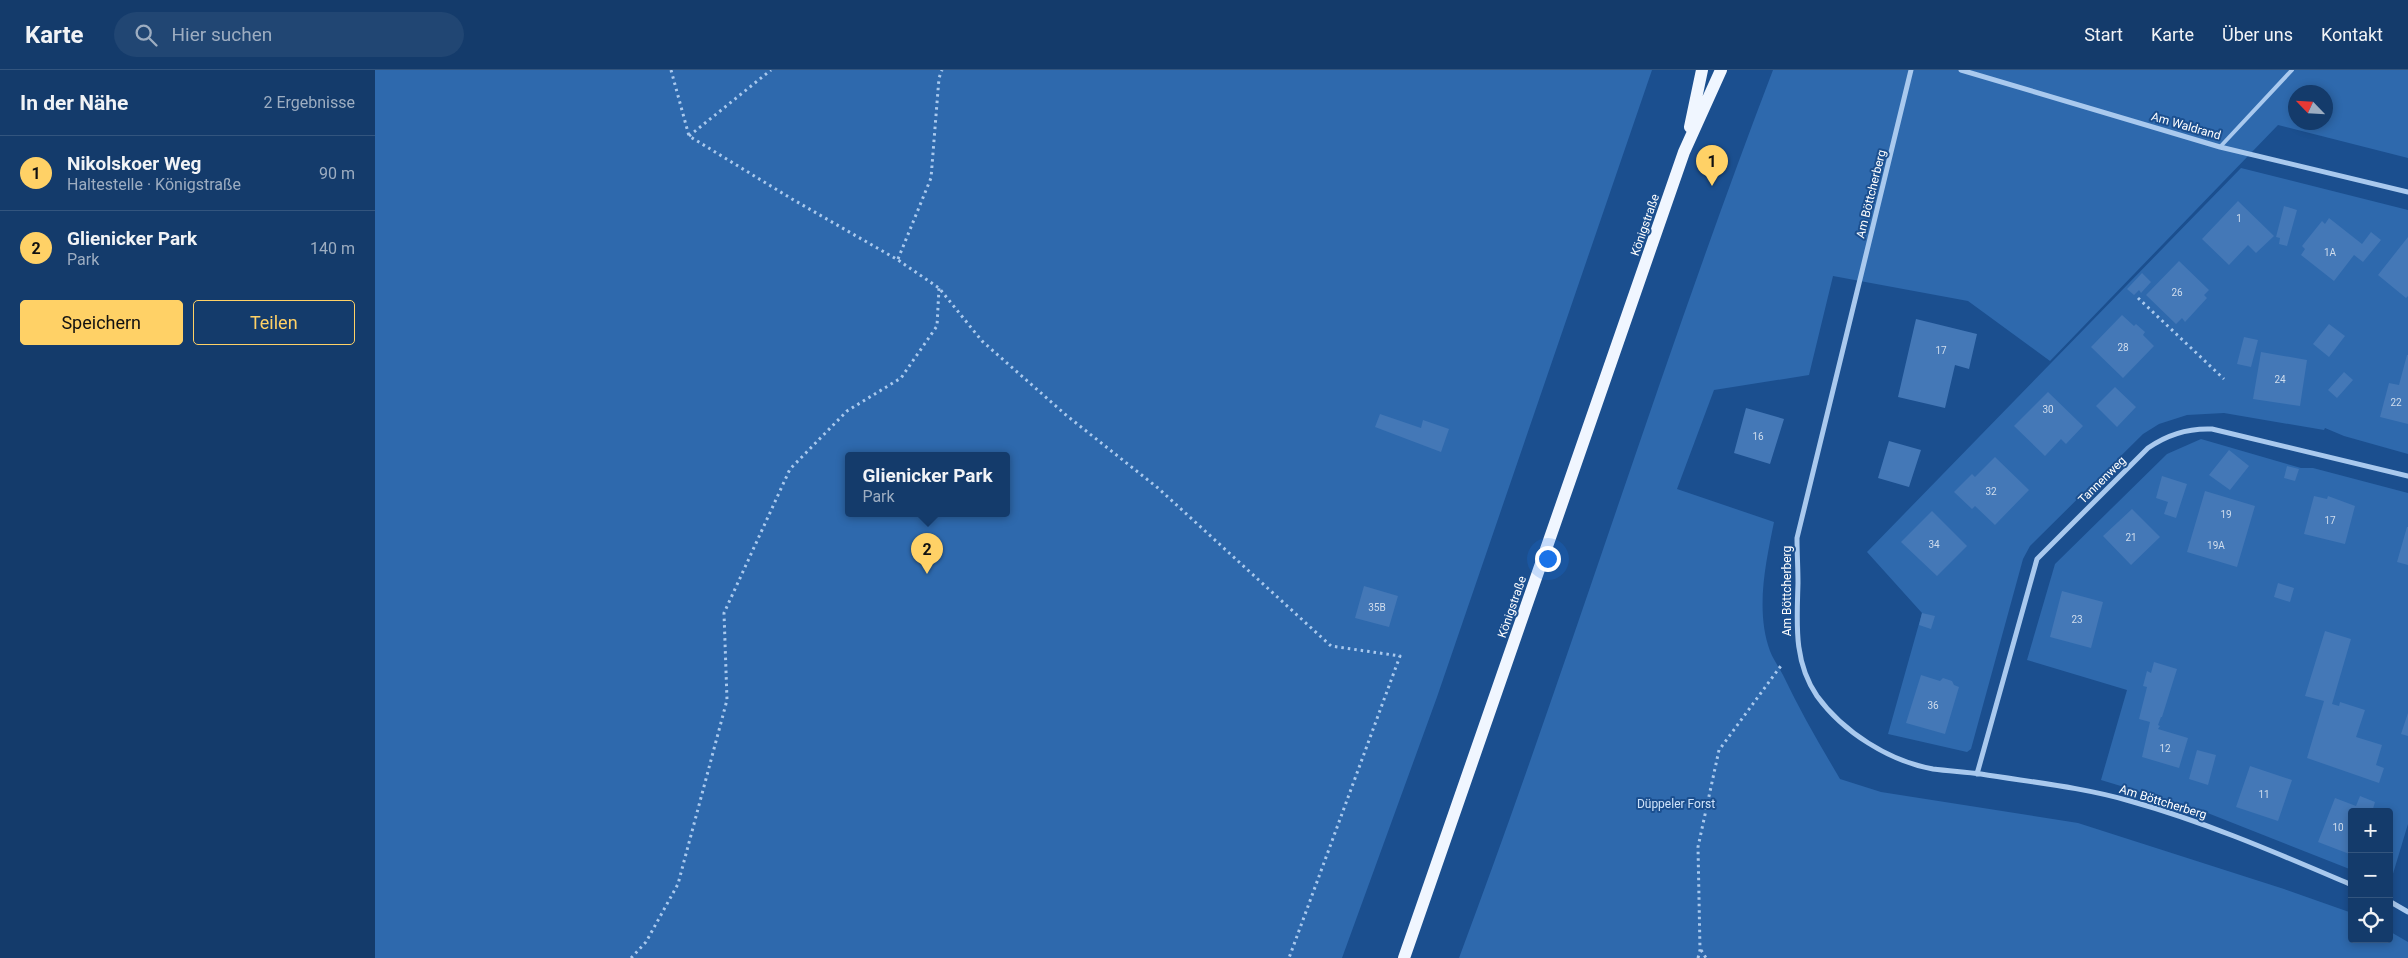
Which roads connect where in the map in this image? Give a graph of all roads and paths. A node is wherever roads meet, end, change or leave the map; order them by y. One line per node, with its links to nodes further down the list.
1 (671, 70): 9 (path)
2 (771, 70): 9 (path)
3 (942, 70): 13 (path)
4 (1702, 70): 11 (main road, Königstraße)
5 (1721, 70): 11 (main road, Königstraße)
6 (1911, 70): 18 (street, Am Böttcherberg)
7 (1961, 70): 10 (street, Am Waldrand)
8 (2292, 70): 10 (lane)
9 (689, 136): 13 (path)
10 (2221, 147): 12 (street, Am Waldrand)
11 (1685, 152): 26 (main road, Königstraße)
12 (2408, 192)
13 (898, 260): 14 (path)
14 (939, 288): 24 (path); 25 (path)
15 (2139, 298): 16 (path)
16 (2224, 379)
17 (2408, 476): 19 (street, Tannenweg)
18 (1798, 643): 19 (street, Am Böttcherberg); 23 (path)
19 (1977, 774): 20 (street, Am Böttcherberg)
20 (2348, 883)
21 (2393, 903): 22 (street)
22 (2408, 912)
23 (1700, 950): 27 (path); 28 (path)
24 (631, 958)
25 (1289, 958)
26 (1404, 958)
27 (1697, 958)
28 (1706, 958)

